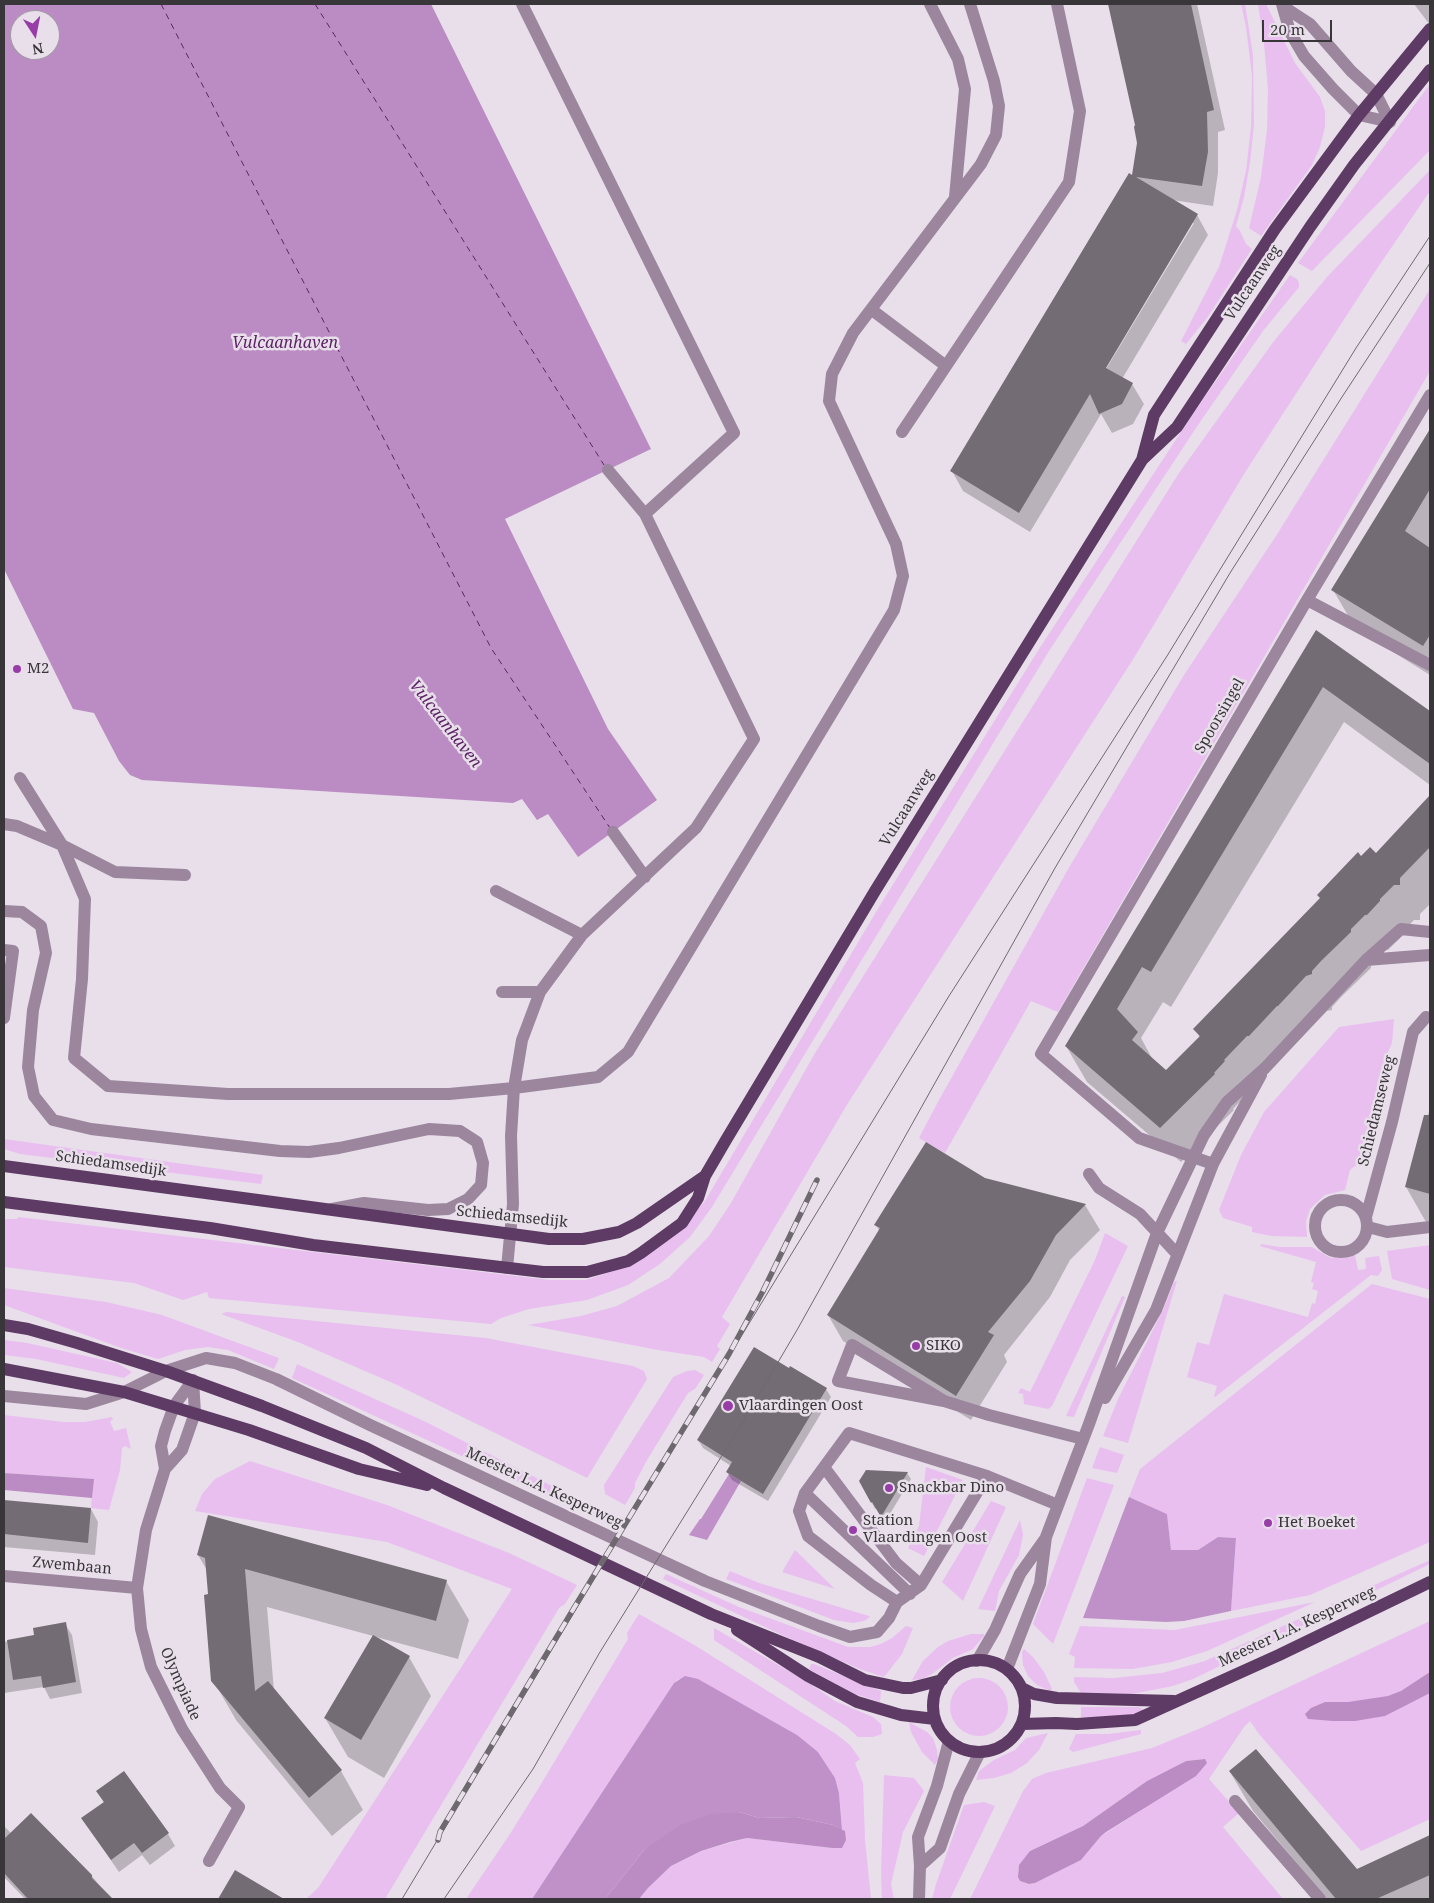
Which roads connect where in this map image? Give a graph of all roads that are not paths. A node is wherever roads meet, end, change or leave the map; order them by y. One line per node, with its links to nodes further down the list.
1 (522, 4): 18 (street)
2 (930, 4): 11 (street)
3 (970, 4): 11 (street)
4 (1057, 4): 13 (street)
5 (1283, 5): 8 (street); 9 (street)
6 (1430, 29): 8 (main road, Vulcaanweg)
7 (1430, 70): 10 (main road, Vulcaanweg)
8 (1376, 94): 9 (main road, Vulcaanweg); 10 (street)
9 (1359, 115): 10 (street); 16 (main road, Vulcaanweg)
10 (1390, 122): 16 (main road, Vulcaanweg)
11 (955, 197): 12 (street)
12 (872, 310): 13 (street); 39 (street)
13 (946, 366): 15 (street)
14 (1430, 395): 19 (street, Spoorsingel)
15 (902, 432)
16 (1142, 460): 44 (main road, Vulcaanweg)
17 (608, 470): 18 (street)
18 (645, 514): 26 (street)
19 (1307, 600): 20 (street); 40 (street, Spoorsingel)
20 (1430, 665)
21 (20, 778): 24 (street)
22 (4, 824): 24 (street)
23 (612, 832): 26 (street)
24 (62, 845): 25 (street); 39 (street)
25 (185, 875)
26 (645, 877): 30 (street)
27 (496, 891): 30 (street)
28 (4, 911): 46 (street)
29 (1430, 932): 33 (street)
30 (582, 935): 35 (street)
31 (4, 950): 37 (street)
32 (1430, 955): 33 (street)
33 (1366, 960): 38 (street)
34 (502, 992): 35 (street)
35 (540, 992): 39 (street)
36 (1426, 1017): 47 (street, Schiedamseweg)
37 (4, 1018)
38 (1265, 1068): 40 (street); 41 (street)
39 (514, 1088): 50 (street)
40 (1194, 1157): 41 (street); 49 (street)
41 (1213, 1164): 51 (street)
42 (4, 1166): 46 (main road, Schiedamsedijk)
43 (1089, 1174): 49 (street)
44 (705, 1176): 50 (main road, Schiedamsedijk); 52 (main road)
45 (4, 1202): 52 (main road)
46 (324, 1210): 50 (main road, Schiedamsedijk)
47 (1367, 1222): 47 (street); 48 (street)
48 (1430, 1228)
49 (1157, 1233): 51 (street); 62 (street)
50 (510, 1235): 52 (street)
51 (1177, 1254): 62 (street)
52 (507, 1268)
53 (4, 1325): 55 (main road)
54 (4, 1369): 57 (main road)
55 (166, 1371): 56 (main road); 57 (street, Meester L.A. Kesperweg); 76 (street, Meester L.A. Kesperweg)
56 (193, 1380): 60 (street, Olympiade); 61 (street, Olympiade); 67 (main road)
57 (124, 1392): 58 (street, Meester L.A. Kesperweg); 60 (main road)
58 (4, 1396)
59 (944, 1401): 59 (street); 63 (street)
60 (174, 1406): 61 (main road); 65 (street, Olympiade)
61 (195, 1413): 65 (street, Olympiade); 67 (main road)
62 (1089, 1424): 63 (street)
63 (1083, 1439): 69 (street)
64 (824, 1467): 66 (street); 68 (street); 73 (street)
65 (165, 1469): 74 (street, Olympiade)
66 (987, 1476): 69 (street); 73 (street)
67 (444, 1488): 77 (main road)
68 (805, 1493): 75 (street); 76 (street)
69 (1058, 1505): 70 (street)
70 (1046, 1537): 78 (street); 79 (street)
71 (4, 1576): 74 (street, Zwembaan)
72 (1430, 1582): 82 (main road, Meester L.A. Kesperweg)
73 (921, 1585): 75 (street)
74 (137, 1588): 88 (street, Olympiade)
75 (910, 1594): 76 (street)
76 (897, 1602)
77 (711, 1614): 80 (main road); 83 (main road)
78 (977, 1660): 79 (main road); 80 (main road)
79 (1007, 1669): 81 (main road)
80 (942, 1680): 83 (main road)
81 (1022, 1688): 82 (main road, Meester L.A. Kesperweg); 84 (main road)
82 (1176, 1701): 84 (main road, Meester L.A. Kesperweg)
83 (935, 1719): 85 (main road)
84 (1022, 1724): 86 (main road)
85 (949, 1741): 86 (main road); 89 (street)
86 (980, 1752): 89 (street)
87 (1235, 1801): 91 (street)
88 (209, 1861)
89 (920, 1866): 90 (street)
90 (919, 1899)
91 (1320, 1899)

